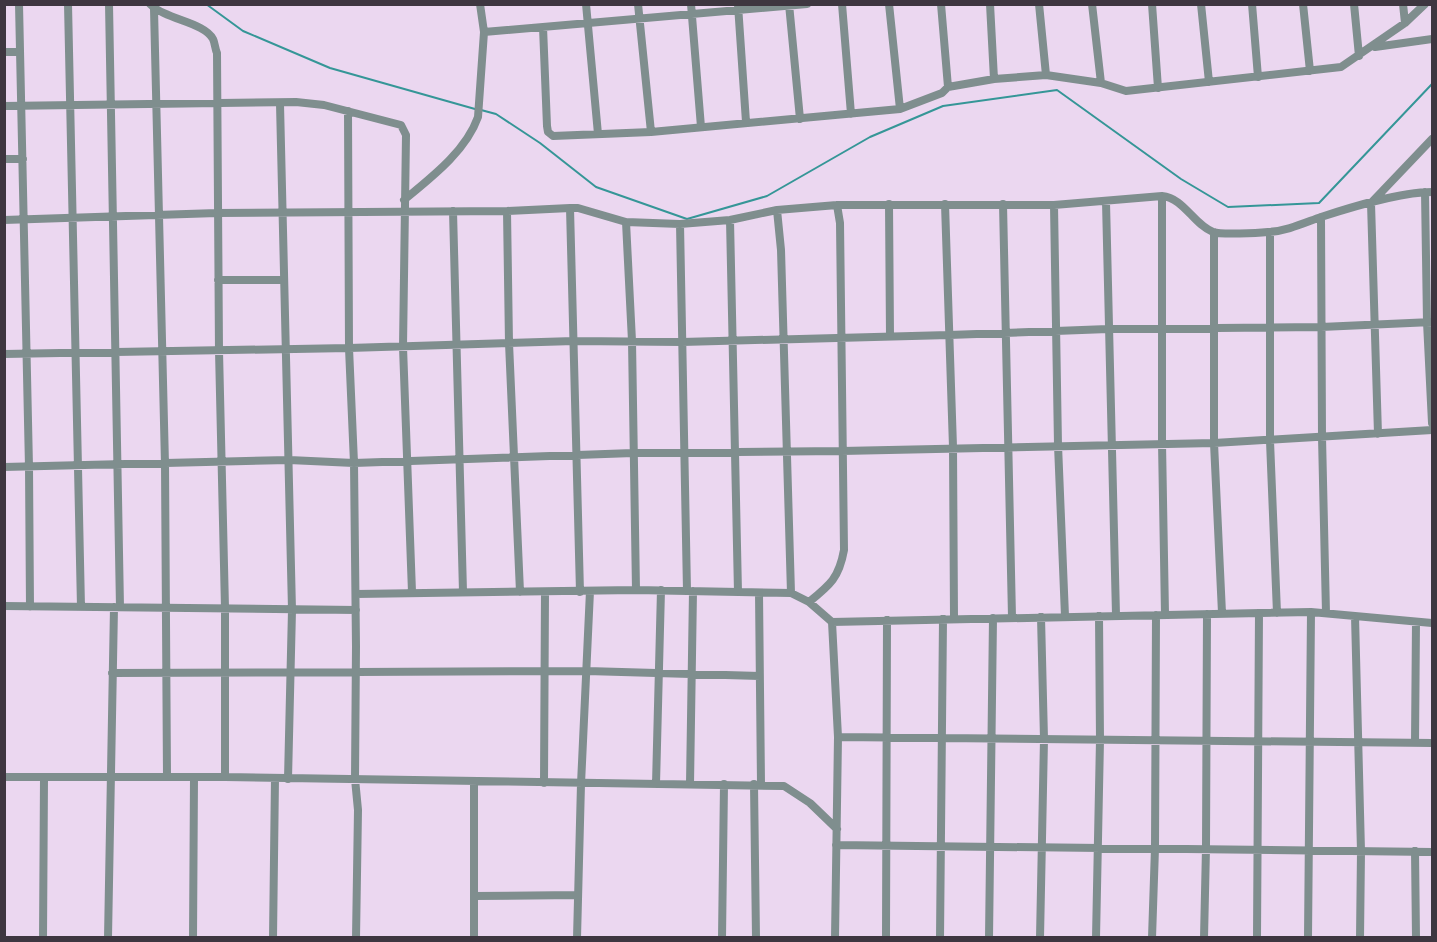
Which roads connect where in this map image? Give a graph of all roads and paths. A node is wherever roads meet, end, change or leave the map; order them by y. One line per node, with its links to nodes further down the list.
1 (19, 4): 34 (street)
2 (68, 4): 44 (street)
3 (109, 4): 45 (street)
4 (480, 4): 30 (street)
5 (586, 4): 27 (street)
6 (638, 4): 26 (street)
7 (691, 4): 25 (street)
8 (807, 4): 22 (street)
9 (842, 4): 53 (street)
10 (889, 4): 51 (street)
11 (941, 4): 42 (street)
12 (990, 4): 39 (street)
13 (1040, 4): 37 (street)
14 (1092, 4): 41 (street)
15 (1152, 4): 43 (street)
16 (1202, 4): 40 (street)
17 (1252, 4): 38 (street)
18 (1303, 4): 36 (street)
19 (1354, 4): 35 (street)
20 (1403, 4): 28 (street)
21 (1425, 4): 28 (street)
22 (789, 5): 24 (street); 54 (street)
23 (152, 7): 46 (street); 47 (street)
24 (738, 7): 25 (street); 55 (street)
25 (692, 14): 26 (street); 56 (street)
26 (640, 19): 27 (street); 57 (street)
27 (588, 23): 29 (street); 58 (street)
28 (1405, 23): 32 (street)
29 (543, 27): 30 (street); 58 (street)
30 (484, 32): 64 (street)
31 (1432, 39): 32 (street)
32 (1371, 47): 35 (street)
33 (4, 52): 34 (street)
34 (20, 52): 50 (street)
35 (1359, 56): 36 (street)
36 (1310, 71): 38 (street)
37 (1046, 75): 39 (street); 41 (street)
38 (1258, 77): 40 (street)
39 (994, 79): 42 (street)
40 (1209, 82): 43 (street)
41 (1101, 83): 43 (street)
42 (948, 87): 51 (street)
43 (1158, 88)
44 (71, 104): 45 (street); 50 (street); 82 (street)
45 (111, 104): 46 (street); 83 (street)
46 (156, 104): 47 (street); 80 (street)
47 (216, 104): 48 (street); 78 (street)
48 (280, 104): 52 (street); 79 (street)
49 (4, 106): 50 (street)
50 (22, 106): 61 (street)
51 (900, 108): 53 (street)
52 (348, 111): 64 (street); 76 (street)
53 (851, 114): 54 (street)
54 (800, 119): 55 (street)
55 (746, 122): 56 (street)
56 (701, 127): 57 (street)
57 (651, 132): 58 (street)
58 (598, 134)
59 (1432, 139): 66 (street)
60 (4, 159): 61 (street)
61 (23, 159): 85 (street)
62 (1429, 192): 66 (street); 93 (street)
63 (1162, 196): 65 (street); 89 (street); 99 (street)
64 (404, 200): 77 (street)
65 (1106, 202): 71 (street); 98 (street)
66 (1371, 203): 81 (street); 94 (street)
67 (889, 204): 68 (street); 70 (street); 102 (street)
68 (945, 204): 69 (street); 103 (street)
69 (1003, 204): 71 (street); 101 (street)
70 (837, 205): 73 (street); 104 (street)
71 (1054, 205): 100 (street)
72 (570, 208): 75 (street); 87 (street); 107 (street)
73 (777, 210): 86 (street); 105 (street)
74 (453, 211): 75 (street); 77 (street); 111 (street)
75 (507, 211): 110 (street)
76 (349, 212): 77 (street); 79 (street); 113 (street)
77 (404, 212): 112 (street)
78 (217, 213): 79 (street); 80 (street); 91 (street)
79 (282, 213): 92 (street)
80 (159, 216): 83 (street); 117 (street)
81 (1321, 217): 90 (street); 95 (street)
82 (72, 218): 83 (street); 85 (street); 119 (street)
83 (113, 218): 116 (street)
84 (4, 220): 85 (street)
85 (24, 220): 118 (street)
86 (730, 220): 88 (street); 106 (street)
87 (626, 222): 88 (street); 108 (street)
88 (680, 224): 109 (street)
89 (1214, 232): 90 (street); 96 (street)
90 (1270, 232): 97 (street)
91 (218, 280): 92 (street); 115 (street)
92 (284, 280): 114 (street)
93 (1430, 322): 94 (street); 121 (street)
94 (1374, 324): 95 (street); 123 (street)
95 (1321, 327): 97 (street); 124 (street)
96 (1214, 328): 97 (street); 99 (street); 126 (street)
97 (1268, 328): 125 (street)
98 (1108, 329): 99 (street); 100 (street); 128 (street)
99 (1162, 329): 127 (street)
100 (1056, 331): 101 (street); 130 (street)
101 (1006, 333): 103 (street); 129 (street)
102 (891, 335): 103 (street); 104 (street)
103 (949, 335): 131 (street)
104 (840, 337): 105 (street); 132 (street)
105 (784, 338): 106 (street); 134 (street)
106 (732, 340): 109 (street); 136 (street)
107 (574, 341): 108 (street); 110 (street); 137 (street)
108 (632, 341): 109 (street); 135 (street)
109 (682, 342): 133 (street)
110 (509, 343): 111 (street); 138 (street)
111 (458, 344): 112 (street); 139 (street)
112 (403, 346): 113 (street); 141 (street)
113 (349, 348): 114 (street); 143 (street)
114 (285, 350): 115 (street); 140 (street)
115 (219, 351): 117 (street); 142 (street)
116 (116, 352): 117 (street); 119 (street); 145 (street)
117 (162, 352): 144 (street)
118 (27, 353): 119 (street); 120 (street); 148 (street)
119 (77, 353): 146 (street)
120 (4, 354)
121 (1432, 423)
122 (1432, 430): 123 (street)
123 (1378, 434): 124 (street)
124 (1322, 437): 125 (street); 177 (street)
125 (1270, 441): 126 (street); 171 (street)
126 (1214, 442): 127 (street); 173 (street)
127 (1161, 443): 128 (street); 175 (street)
128 (1112, 444): 130 (street); 178 (street)
129 (1009, 446): 130 (street); 131 (street); 182 (street)
130 (1058, 446): 179 (street)
131 (953, 447): 132 (street); 185 (street)
132 (842, 451): 134 (street); 162 (street)
133 (684, 452): 135 (street); 136 (street); 152 (street)
134 (787, 452): 136 (street); 160 (street)
135 (633, 453): 137 (street); 149 (street)
136 (736, 453): 158 (street)
137 (576, 454): 138 (street); 157 (street)
138 (514, 457): 139 (street); 155 (street)
139 (460, 459): 141 (street); 154 (street)
140 (289, 460): 142 (street); 143 (street); 169 (street)
141 (408, 461): 143 (street); 153 (street)
142 (222, 463): 144 (street); 168 (street)
143 (354, 463): 161 (street)
144 (165, 464): 145 (street); 167 (street)
145 (118, 465): 146 (street); 166 (street)
146 (79, 466): 148 (street); 165 (street)
147 (4, 467): 148 (street)
148 (29, 467): 164 (street)
149 (636, 590): 150 (street); 151 (street)
150 (661, 590): 152 (street); 196 (street)
151 (590, 591): 157 (street); 193 (street)
152 (690, 591): 158 (street); 197 (street)
153 (412, 592): 154 (street); 161 (street)
154 (463, 592): 155 (street)
155 (520, 592): 156 (street)
156 (545, 592): 157 (street); 192 (street)
157 (580, 592)
158 (738, 592): 159 (street)
159 (759, 593): 160 (street); 200 (street)
160 (791, 593): 162 (street)
161 (356, 594): 170 (street)
162 (809, 602): 188 (street)
163 (4, 606): 164 (street)
164 (30, 606): 165 (street)
165 (81, 607): 166 (street)
166 (117, 607): 167 (street); 198 (street)
167 (167, 608): 168 (street); 194 (street)
168 (225, 608): 169 (street); 195 (street)
169 (292, 610): 170 (street); 191 (street)
170 (356, 610): 199 (street)
171 (1276, 612): 172 (street); 174 (street)
172 (1311, 612): 177 (street); 210 (street)
173 (1222, 613): 174 (street); 176 (street)
174 (1259, 613): 209 (street)
175 (1160, 614): 176 (street); 178 (street); 207 (street)
176 (1207, 614): 208 (street)
177 (1326, 614): 181 (street)
178 (1116, 615): 180 (street)
179 (1065, 616): 180 (street); 183 (street)
180 (1099, 616): 206 (street)
181 (1355, 616): 189 (street); 213 (street)
182 (1012, 617): 183 (street); 186 (street)
183 (1041, 617): 205 (street)
184 (943, 618): 185 (street); 187 (street); 203 (street)
185 (954, 618): 186 (street)
186 (993, 618): 204 (street)
187 (887, 620): 188 (street); 202 (street)
188 (832, 622): 201 (street)
189 (1416, 622): 190 (street); 211 (street)
190 (1432, 623)
191 (292, 671): 195 (street); 199 (street); 221 (street)
192 (544, 671): 193 (street); 199 (street); 224 (street)
193 (587, 671): 196 (street); 225 (street)
194 (167, 672): 195 (street); 198 (street); 216 (street)
195 (226, 672): 218 (street)
196 (659, 672): 197 (street); 226 (street)
197 (692, 672): 200 (street); 227 (street)
198 (112, 673): 214 (street)
199 (355, 673): 222 (street)
200 (760, 676): 229 (street)
201 (838, 737): 202 (street); 230 (street)
202 (887, 738): 203 (street); 232 (street)
203 (942, 738): 204 (street); 233 (street)
204 (991, 739): 205 (street); 234 (street)
205 (1044, 739): 206 (street); 235 (street)
206 (1100, 740): 207 (street); 236 (street)
207 (1156, 741): 208 (street); 237 (street)
208 (1207, 741): 209 (street); 238 (street)
209 (1259, 742): 210 (street); 239 (street)
210 (1311, 742): 213 (street); 240 (street)
211 (1415, 742): 212 (street); 213 (street)
212 (1432, 742)
213 (1358, 743): 241 (street)
214 (109, 776): 216 (street); 219 (street); 247 (street)
215 (4, 777): 219 (street)
216 (167, 777): 217 (street)
217 (195, 777): 218 (street); 248 (street)
218 (225, 777): 220 (street)
219 (44, 778): 246 (street)
220 (275, 778): 221 (street); 249 (street)
221 (288, 779): 222 (street)
222 (355, 779): 223 (street); 250 (street)
223 (474, 781): 224 (street); 245 (street)
224 (544, 783): 225 (street)
225 (581, 784): 226 (street); 244 (street)
226 (656, 784): 227 (street)
227 (690, 784): 228 (street)
228 (724, 784): 229 (street); 253 (street)
229 (758, 784): 230 (street); 254 (street)
230 (837, 829): 231 (street)
231 (836, 845): 232 (street); 255 (street)
232 (886, 845): 233 (street); 256 (street)
233 (941, 846): 234 (street); 257 (street)
234 (990, 846): 235 (street); 258 (street)
235 (1043, 847): 236 (street); 259 (street)
236 (1099, 847): 237 (street); 260 (street)
237 (1155, 848): 238 (street); 261 (street)
238 (1206, 848): 239 (street); 262 (street)
239 (1258, 849): 240 (street); 263 (street)
240 (1309, 851): 241 (street); 264 (street)
241 (1360, 851): 242 (street); 265 (street)
242 (1415, 851): 243 (street); 266 (street)
243 (1432, 852)
244 (578, 895): 245 (street); 252 (street)
245 (474, 896): 251 (street)
246 (43, 938)
247 (108, 938)
248 (193, 938)
249 (273, 938)
250 (356, 938)
251 (474, 938)
252 (577, 938)
253 (722, 938)
254 (756, 938)
255 (835, 938)
256 (886, 938)
257 (940, 938)
258 (989, 938)
259 (1040, 938)
260 (1096, 938)
261 (1152, 938)
262 (1203, 938)
263 (1257, 938)
264 (1308, 938)
265 (1360, 938)
266 (1416, 938)

